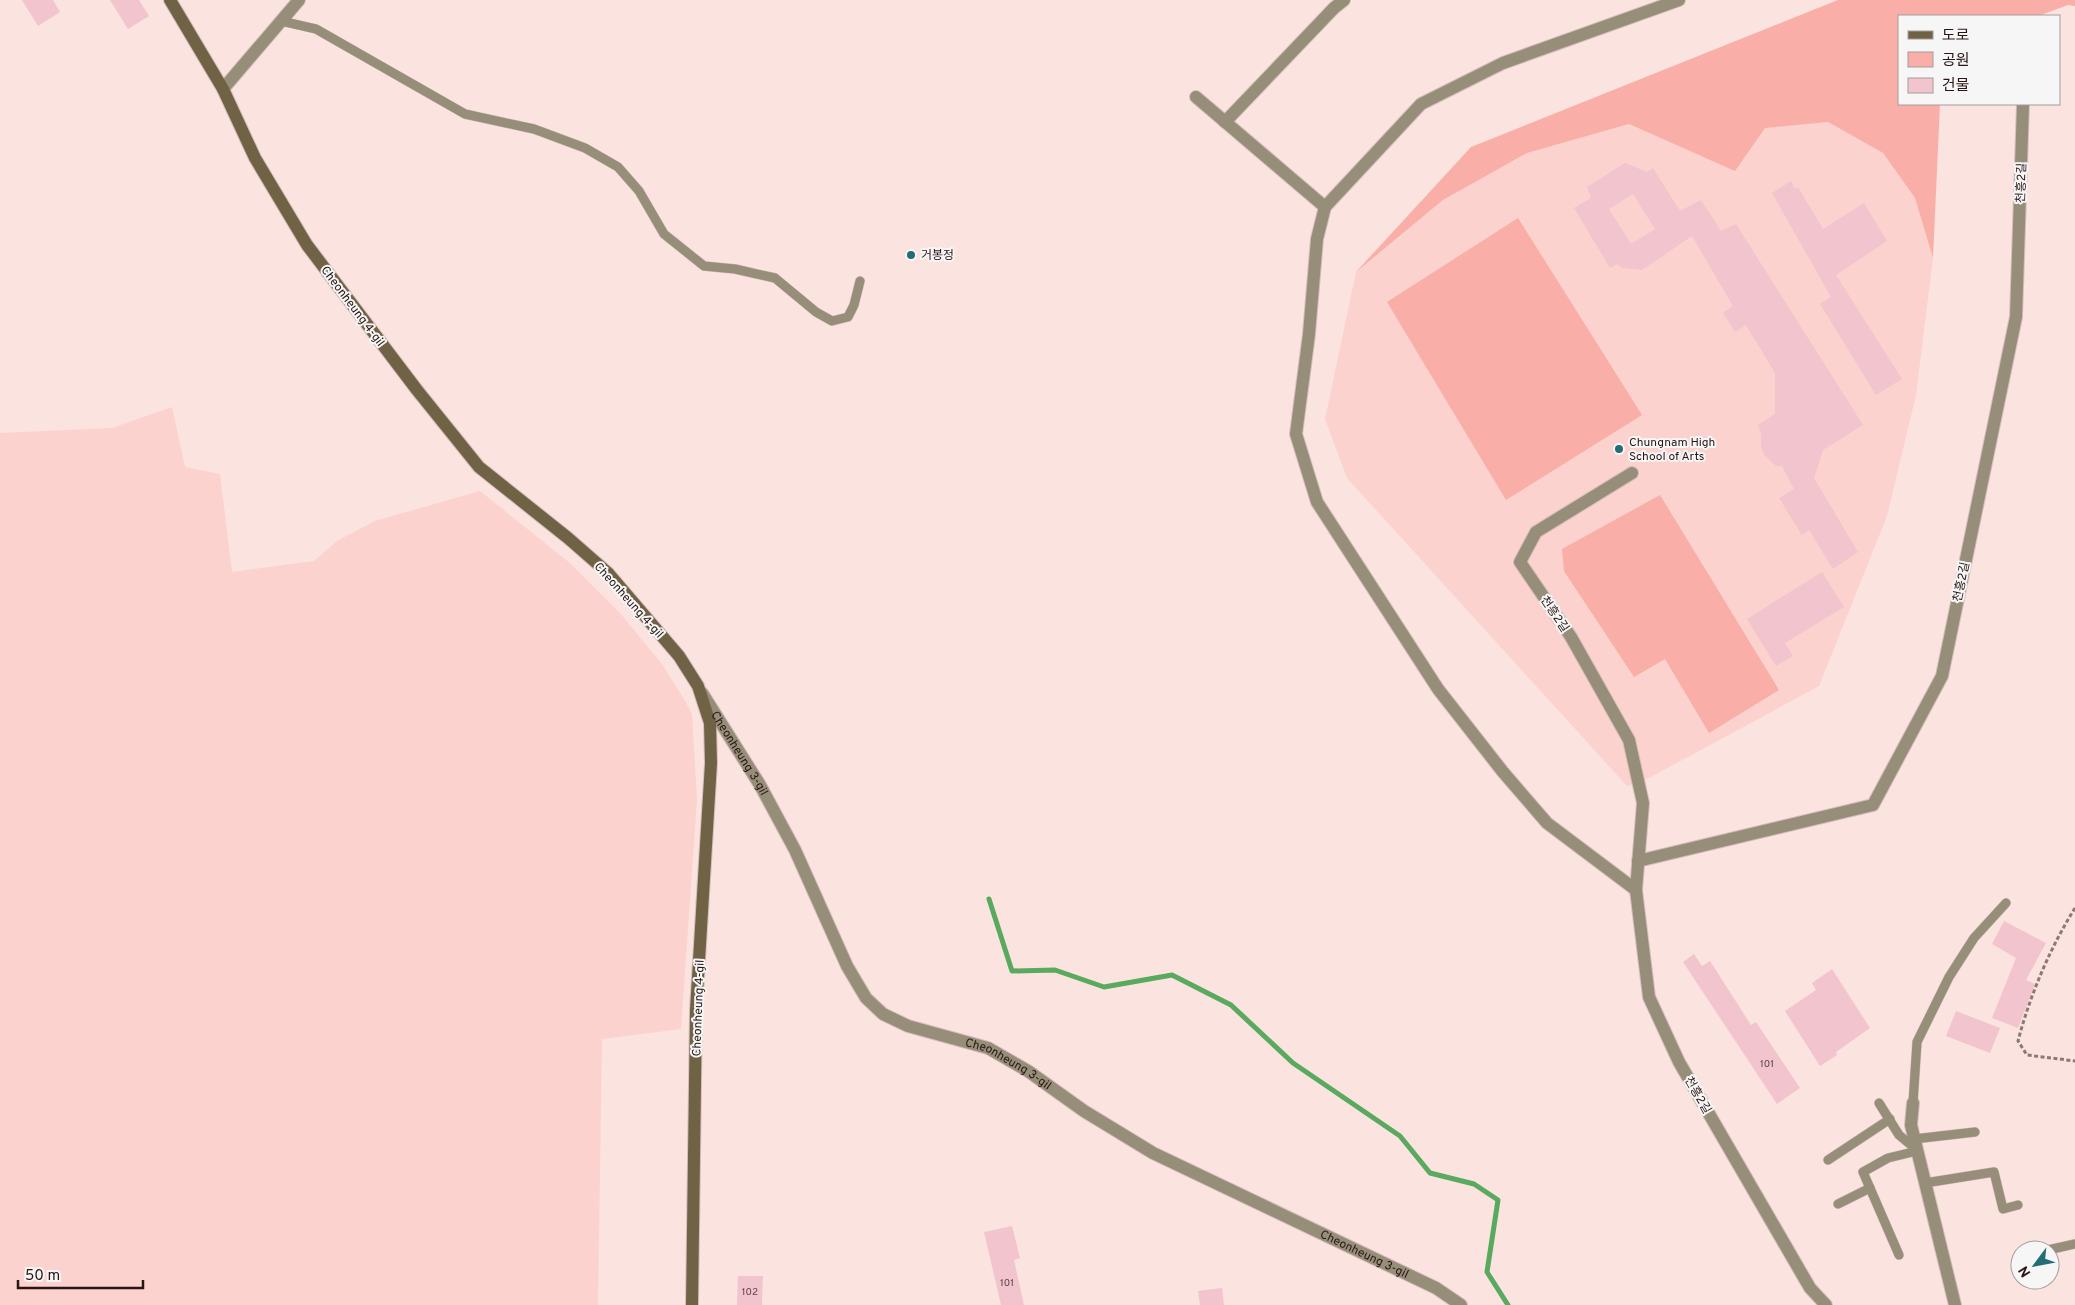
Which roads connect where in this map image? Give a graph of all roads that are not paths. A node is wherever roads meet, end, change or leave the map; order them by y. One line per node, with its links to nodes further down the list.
1 (170, 0): 6 (street, Cheonheung 4-gil)
2 (299, 0): 5 (street)
3 (1344, 0): 9 (street)
4 (1679, 0): 10 (street)
5 (281, 21): 6 (street); 11 (lane)
6 (223, 89): 13 (street, Cheonheung 4-gil)
7 (1196, 97): 9 (street)
8 (2023, 105): 14 (street, 천흥2길)
9 (1225, 122): 10 (street)
10 (1325, 207): 15 (street)
11 (860, 281)
12 (1632, 473): 14 (street, 천흥2길)
13 (698, 686): 30 (street, Cheonheung 4-gil); 31 (street, Cheonheung 3-gil)
14 (1638, 861): 15 (street, 천흥2길)
15 (1636, 890): 32 (street, 천흥2길)
16 (2006, 902): 18 (lane)
17 (1879, 1103): 19 (lane)
18 (1913, 1103): 21 (street)
19 (1890, 1119): 21 (lane); 22 (lane)
20 (1974, 1132): 21 (lane)
21 (1916, 1145): 23 (street); 24 (lane)
22 (1828, 1160)
23 (1925, 1183): 26 (lane); 33 (street)
24 (1870, 1188): 25 (lane); 29 (lane)
25 (1838, 1204)
26 (2018, 1205)
27 (2075, 1244): 28 (lane)
28 (2060, 1247)
29 (1899, 1255)
30 (692, 1305)
31 (1461, 1305)
32 (1826, 1305)
33 (1955, 1305)

